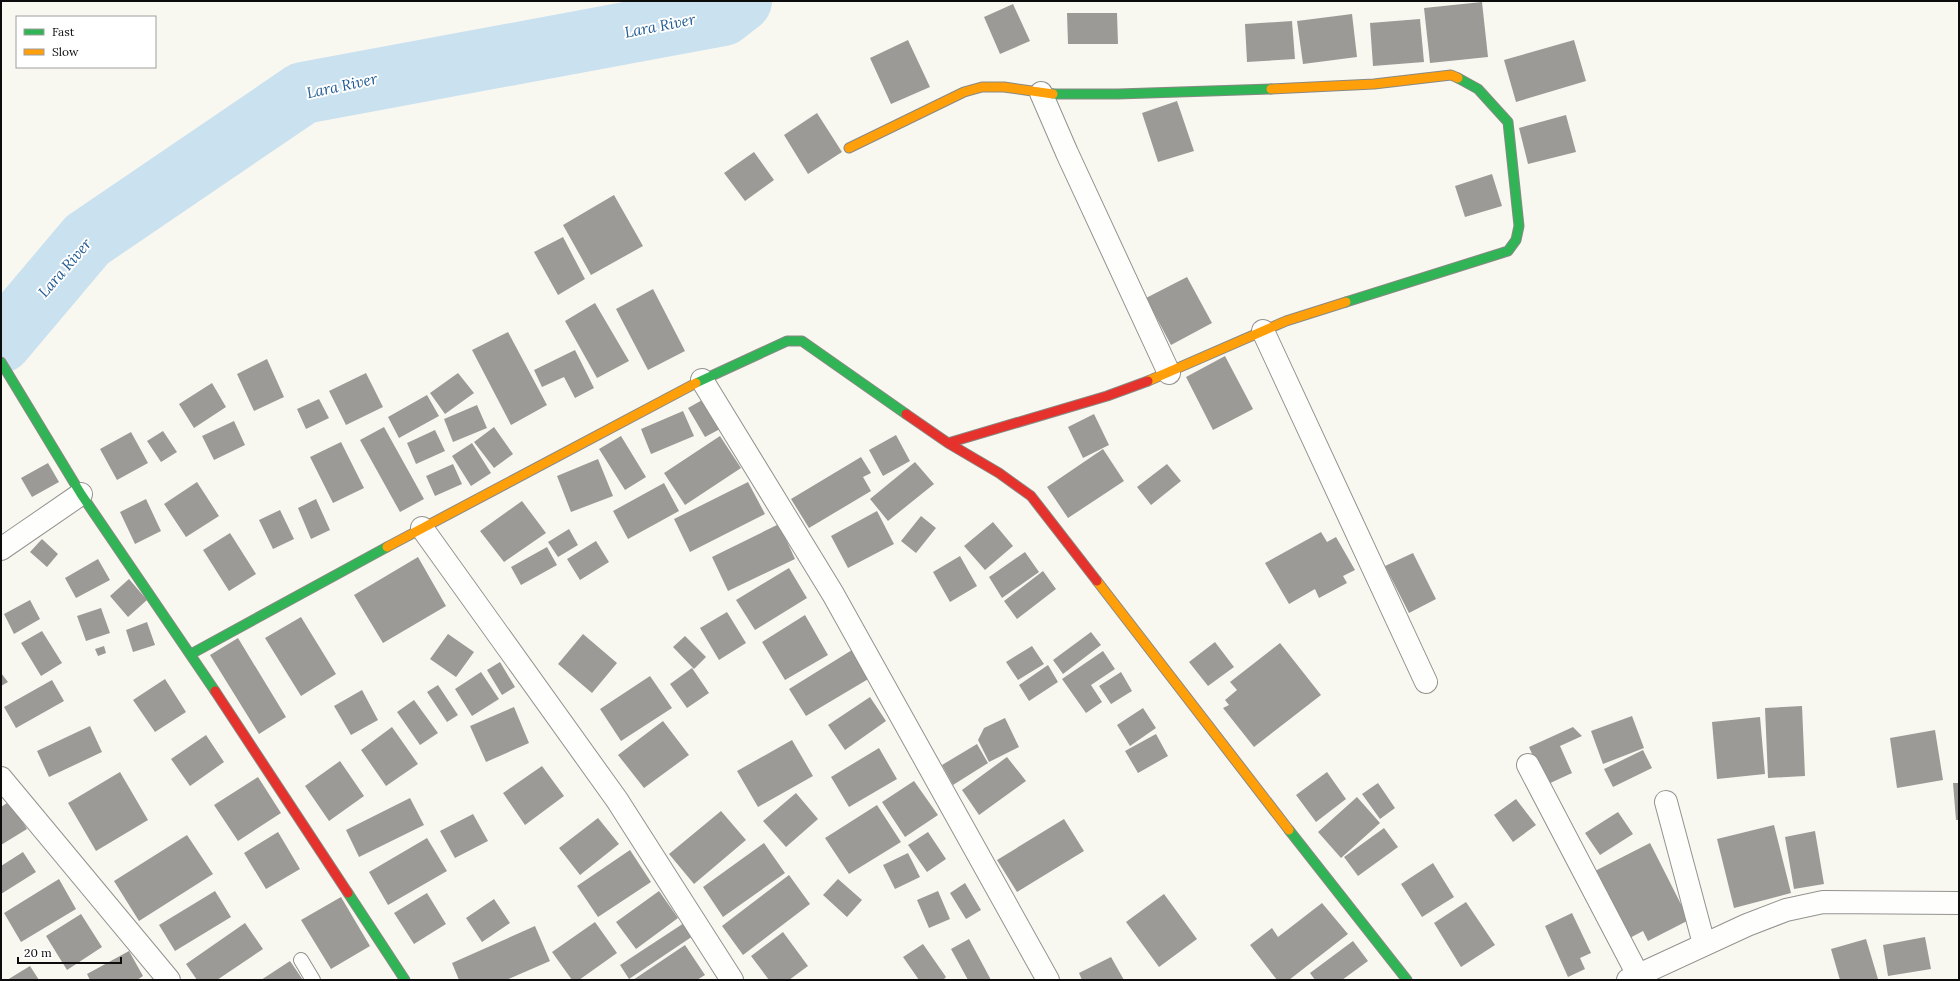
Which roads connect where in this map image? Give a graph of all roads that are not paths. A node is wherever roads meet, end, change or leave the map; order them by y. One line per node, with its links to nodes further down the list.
1 (1041, 93): 2 (street); 3 (street); 5 (street)
2 (849, 148)
3 (1263, 331): 5 (street); 12 (street)
4 (1, 362): 8 (street)
5 (1169, 374): 7 (street)
6 (702, 380): 7 (street); 9 (street); 24 (street)
7 (948, 443): 25 (street)
8 (81, 494): 10 (street); 11 (street)
9 (422, 528): 11 (street); 23 (street)
10 (1, 549)
11 (191, 654): 22 (street)
12 (1426, 682)
13 (1528, 765): 19 (street)
14 (1, 778): 20 (street)
15 (1666, 802): 17 (street)
16 (1959, 902): 17 (street)
17 (1704, 944): 19 (street)
18 (301, 960): 21 (lane)
19 (1633, 977)
20 (169, 980)
21 (313, 980)
22 (405, 980)
23 (732, 980)
24 (1048, 980)
25 (1407, 980)

